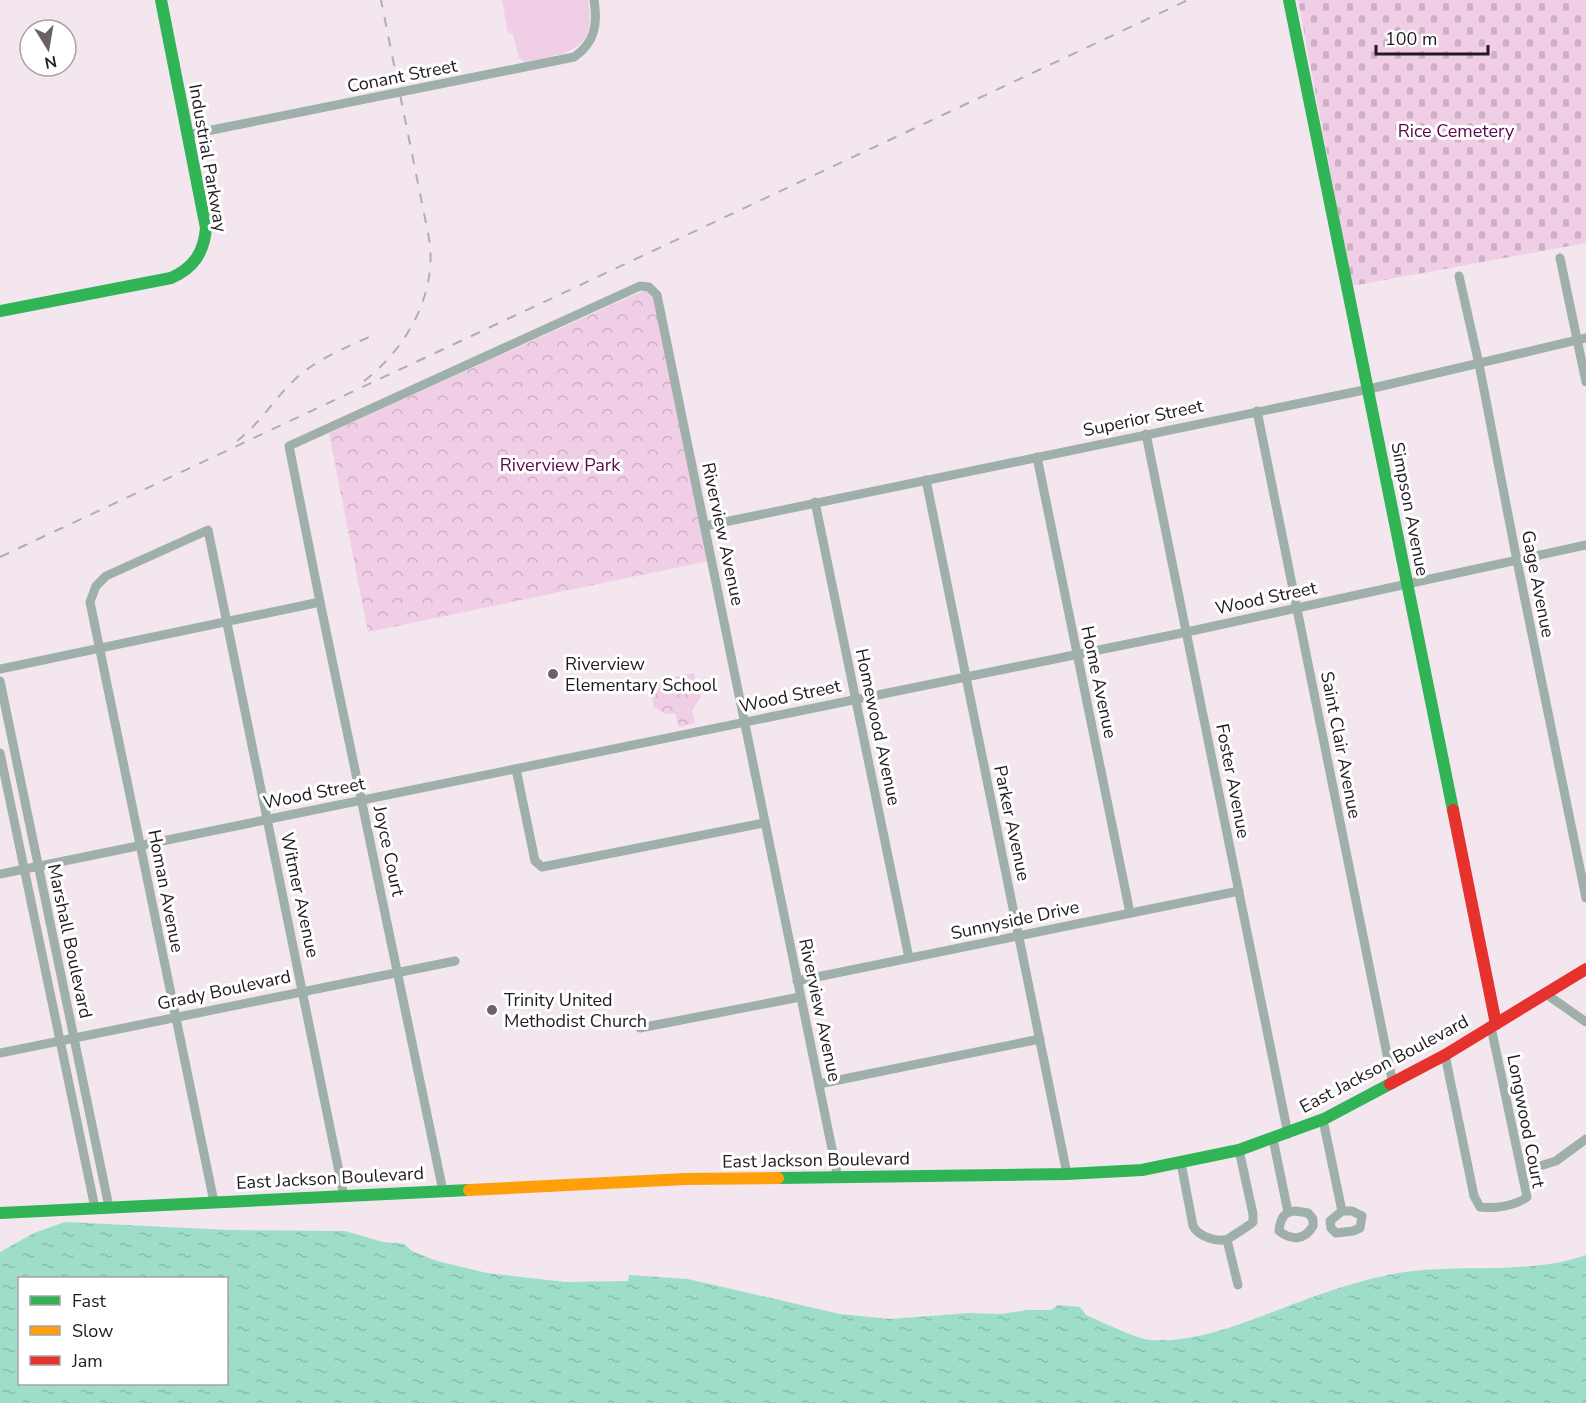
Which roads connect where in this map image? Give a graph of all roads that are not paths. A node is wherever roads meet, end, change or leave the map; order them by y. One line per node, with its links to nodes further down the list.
1 (161, 0): 4 (main road, Industrial Parkway)
2 (594, 0): 4 (street, Conant Street)
3 (1290, 0): 11 (main road, Simpson Avenue)
4 (187, 135): 7 (main road, Industrial Parkway)
5 (1560, 258): 8 (street)
6 (1459, 276): 9 (street, Gage Avenue)
7 (0, 311)
8 (1582, 339): 9 (street, Superior Street); 10 (street)
9 (1479, 364): 11 (street, Superior Street); 20 (street, Gage Avenue)
10 (1586, 382)
11 (1369, 389): 12 (street, Superior Street); 21 (main road, Simpson Avenue)
12 (1257, 411): 13 (street, Superior Street); 24 (street, Saint Clair Avenue)
13 (1146, 434): 15 (street, Superior Street); 26 (street, Foster Avenue)
14 (289, 446): 18 (street, Riverview Avenue); 23 (street, Joyce Court)
15 (1037, 457): 16 (street, Superior Street); 28 (street, Home Avenue)
16 (926, 480): 17 (street, Superior Street); 30 (street, Parker Avenue)
17 (815, 502): 18 (street, Superior Street); 32 (street, Homewood Avenue)
18 (705, 526): 33 (street, Riverview Avenue)
19 (1586, 545): 20 (street, Wood Street)
20 (1516, 561): 21 (street, Wood Street); 44 (street, Gage Avenue)
21 (1407, 585): 24 (street, Wood Street); 57 (main road, Simpson Avenue)
22 (96, 586): 25 (street, Witmer Avenue); 27 (street, Homan Avenue)
23 (320, 602): 25 (street); 36 (street, Joyce Court)
24 (1297, 609): 26 (street, Wood Street); 65 (street, Saint Clair Avenue)
25 (226, 621): 27 (street); 37 (street, Witmer Avenue)
26 (1187, 632): 28 (street, Wood Street); 43 (street, Foster Avenue)
27 (100, 647): 29 (street); 39 (street, Homan Avenue)
28 (1076, 655): 30 (street, Wood Street); 45 (street, Home Avenue)
29 (0, 669)
30 (965, 677): 32 (street, Wood Street); 46 (street, Parker Avenue)
31 (0, 681): 40 (street, Marshall Boulevard)
32 (855, 700): 33 (street, Wood Street); 47 (street, Homewood Avenue)
33 (746, 722): 35 (street, Wood Street); 38 (street, Riverview Avenue)
34 (0, 753): 41 (street, Marshall Boulevard)
35 (516, 769): 36 (street, Wood Street); 38 (street)
36 (362, 801): 37 (street, Wood Street); 50 (street, Joyce Court)
37 (267, 819): 39 (street, Wood Street); 52 (street, Witmer Avenue)
38 (764, 823): 51 (street, Riverview Avenue)
39 (140, 846): 40 (street, Wood Street); 55 (street, Homan Avenue)
40 (38, 866): 41 (street, Wood Street); 59 (street, Marshall Boulevard)
41 (23, 869): 42 (street, Wood Street); 61 (street, Marshall Boulevard)
42 (0, 874)
43 (1239, 891): 45 (street, Sunnyside Drive); 67 (street, Foster Avenue)
44 (1586, 898)
45 (1130, 913): 46 (street, Sunnyside Drive)
46 (1019, 936): 47 (street, Sunnyside Drive); 60 (street, Parker Avenue)
47 (909, 958): 51 (street, Sunnyside Drive)
48 (455, 961): 50 (street, Grady Boulevard)
49 (1586, 969): 53 (main road, East Jackson Boulevard)
50 (398, 972): 52 (street, Grady Boulevard); 75 (street, Joyce Court)
51 (797, 981): 54 (street, Riverview Avenue)
52 (303, 991): 55 (street, Grady Boulevard); 76 (street, Witmer Avenue)
53 (1546, 994): 56 (street); 57 (main road, East Jackson Boulevard)
54 (800, 997): 58 (street); 64 (street, Riverview Avenue)
55 (175, 1018): 59 (street, Grady Boulevard); 77 (street, Homan Avenue)
56 (1586, 1022)
57 (1493, 1026): 63 (main road, East Jackson Boulevard); 63 (street, Longwood Court)
58 (640, 1028)
59 (73, 1037): 61 (street, Grady Boulevard); 78 (street, Marshall Boulevard)
60 (1040, 1039): 64 (street); 73 (street, Parker Avenue)
61 (59, 1040): 62 (street, Grady Boulevard); 79 (street, Marshall Boulevard)
62 (0, 1053)
63 (1445, 1055): 65 (main road, East Jackson Boulevard)
64 (819, 1084): 74 (street, Riverview Avenue)
65 (1394, 1084): 66 (main road, East Jackson Boulevard)
66 (1323, 1120): 67 (main road, East Jackson Boulevard); 80 (street)
67 (1288, 1134): 68 (main road, East Jackson Boulevard)
68 (1273, 1139): 70 (main road, East Jackson Boulevard); 81 (street)
69 (1586, 1139): 72 (street)
70 (1239, 1150): 71 (main road, East Jackson Boulevard); 83 (street)
71 (1181, 1163): 73 (main road, East Jackson Boulevard); 83 (street)
72 (1543, 1165)
73 (1067, 1174): 74 (main road, East Jackson Boulevard)
74 (838, 1178): 75 (main road, East Jackson Boulevard)
75 (443, 1191): 76 (main road, East Jackson Boulevard)
76 (344, 1196): 77 (main road, East Jackson Boulevard)
77 (214, 1202): 78 (main road, East Jackson Boulevard)
78 (109, 1207): 79 (main road, East Jackson Boulevard)
79 (95, 1208): 82 (main road, East Jackson Boulevard)
80 (1342, 1210)
81 (1288, 1212)
82 (0, 1213)
83 (1227, 1240): 84 (street)
84 (1238, 1285)

